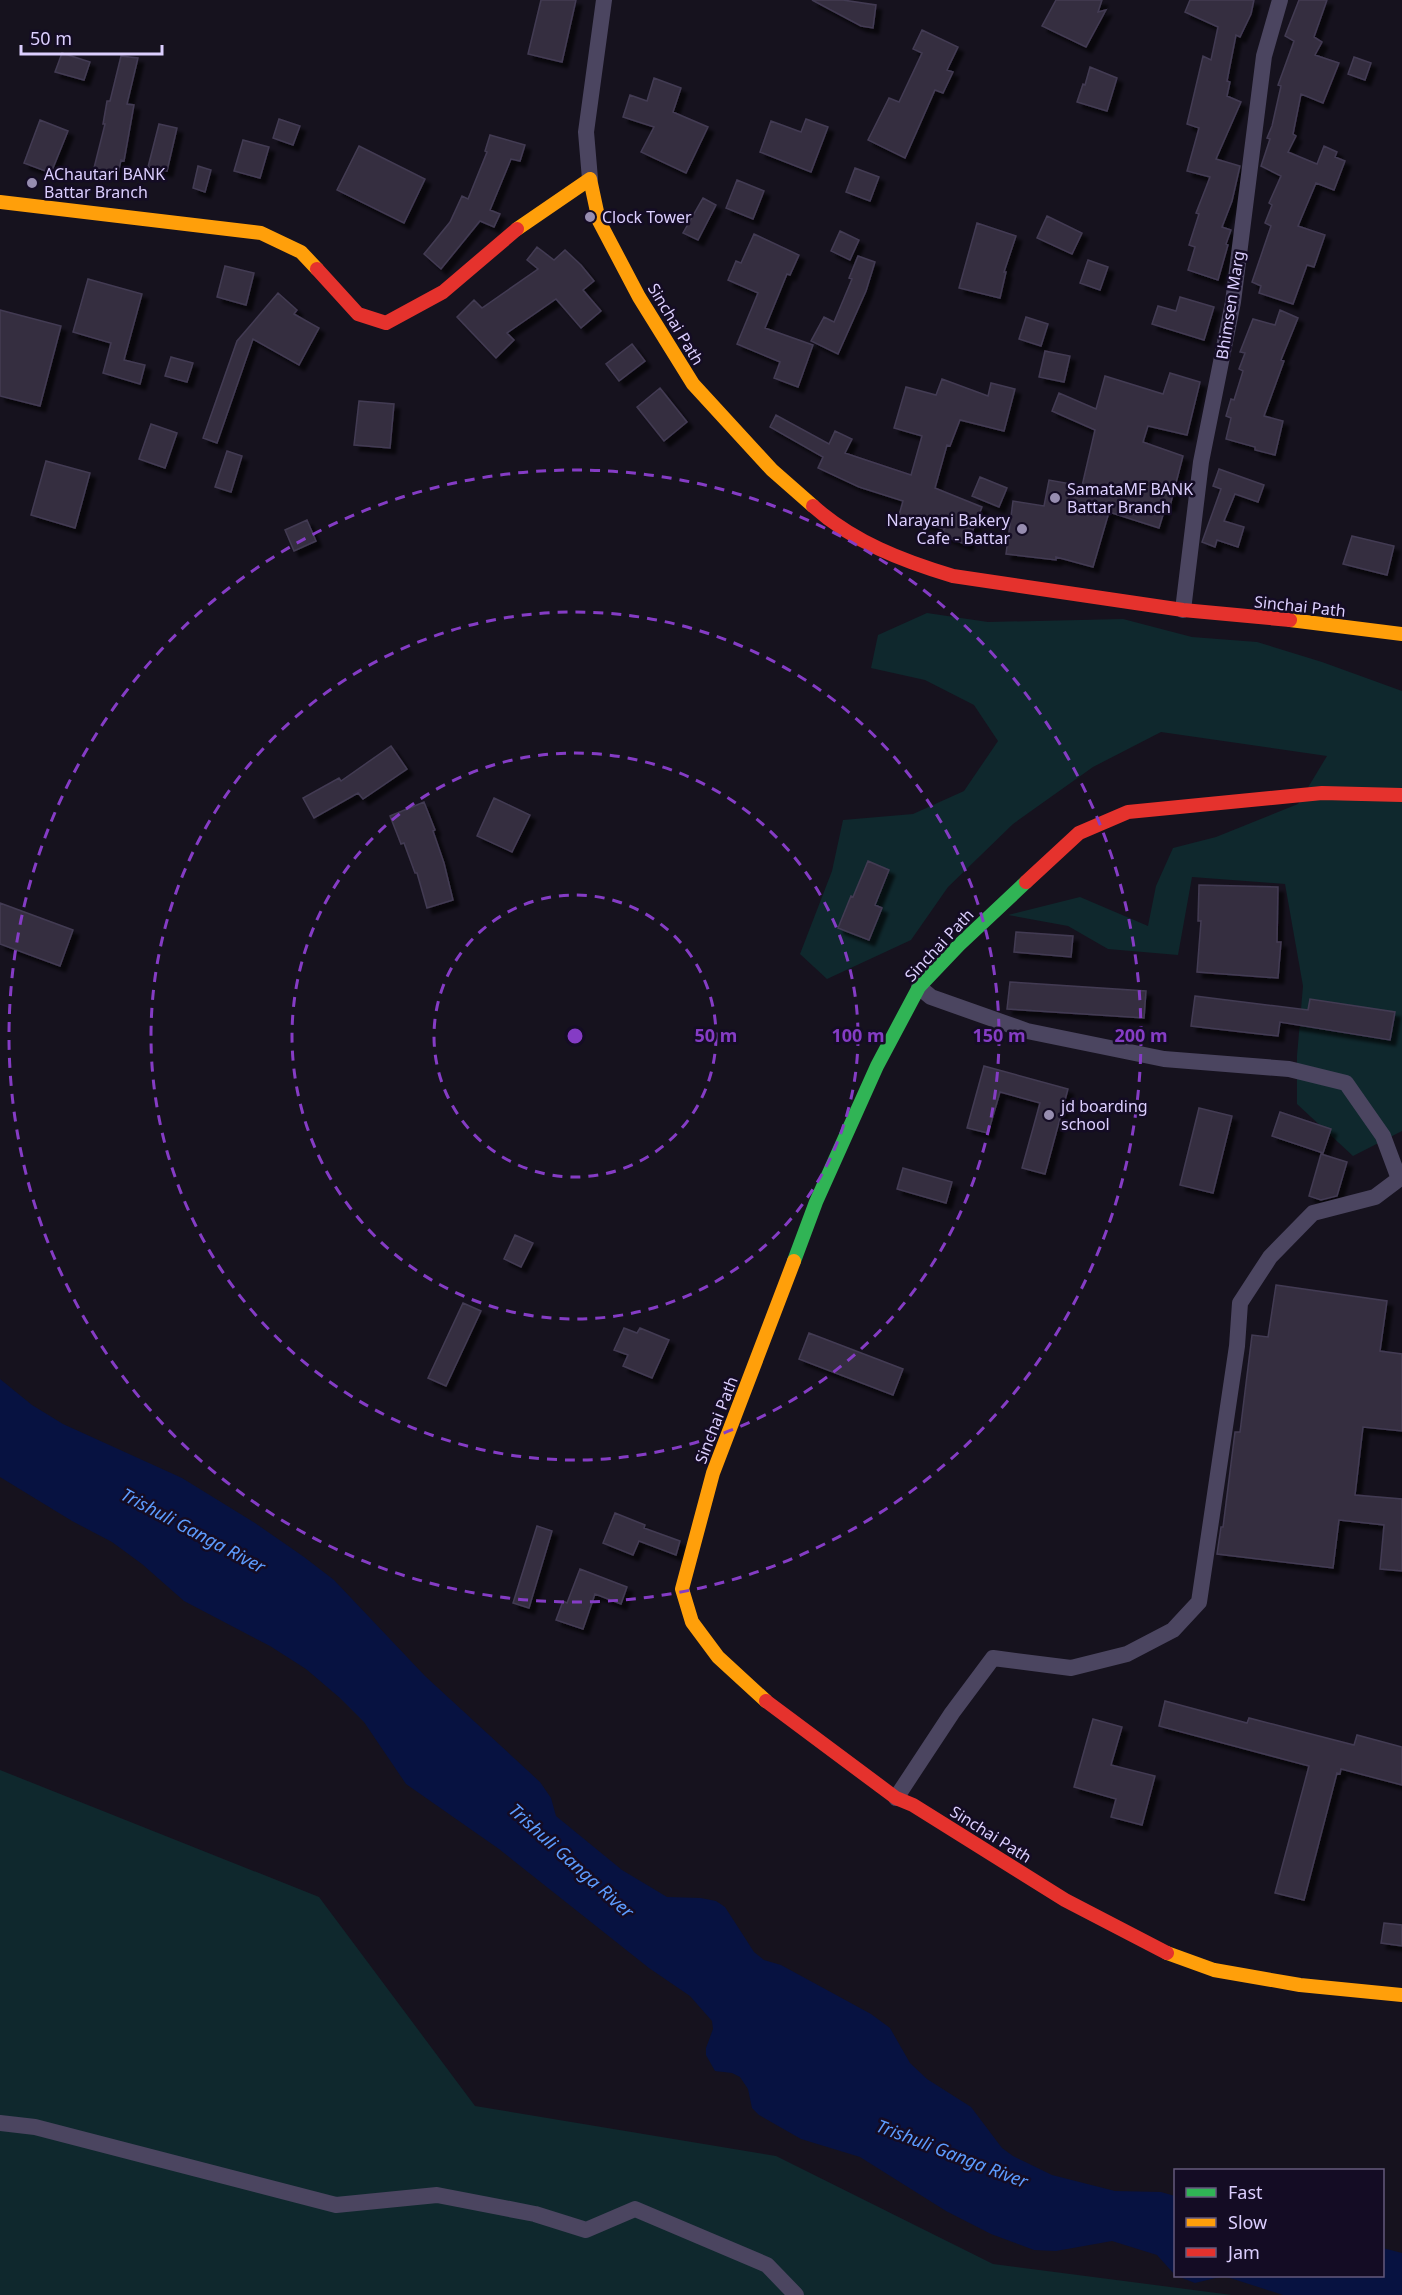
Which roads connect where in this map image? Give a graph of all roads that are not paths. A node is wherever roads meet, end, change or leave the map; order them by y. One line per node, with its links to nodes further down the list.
1 (604, 0): 3 (street)
2 (1280, 0): 5 (street, Bhimsen Marg)
3 (590, 179): 4 (street); 5 (street, Sinchai Path)
4 (0, 202)
5 (1183, 610): 6 (street, Sinchai Path)
6 (1402, 634)
7 (1402, 795): 8 (street, Sinchai Path)
8 (919, 987): 9 (street, Sinchai Path); 9 (street)
9 (896, 1798): 10 (street, Sinchai Path)
10 (1402, 1995)
11 (0, 2123): 12 (street)
12 (796, 2295)

